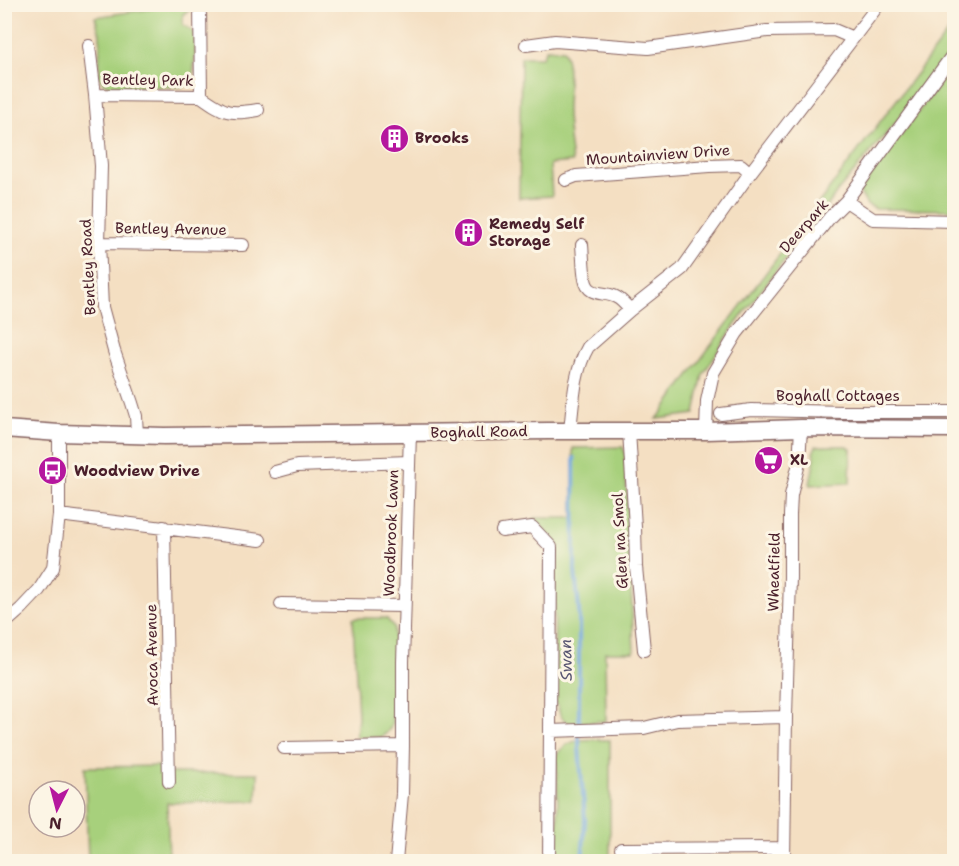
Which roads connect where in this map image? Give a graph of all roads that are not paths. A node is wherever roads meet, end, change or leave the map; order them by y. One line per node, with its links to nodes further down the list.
1 (200, 4): 8 (street, Bentley Park)
2 (879, 4): 3 (street)
3 (853, 38): 4 (street); 11 (street)
4 (526, 45)
5 (89, 46): 7 (street, Bentley Park)
6 (954, 53): 13 (street, Deerpark)
7 (95, 95): 8 (street, Bentley Park); 10 (street, Bentley Park)
8 (201, 96): 9 (street, Bentley Park)
9 (258, 110)
10 (100, 166): 15 (street, Bentley Road)
11 (750, 173): 12 (street, Mountainview Drive); 18 (street)
12 (566, 180)
13 (846, 201): 14 (street); 27 (street, Deerpark)
14 (954, 221)
15 (99, 243): 16 (street, Bentley Avenue); 30 (street, Bentley Road)
16 (243, 245)
17 (582, 245): 18 (street)
18 (630, 310): 25 (street)
19 (954, 411): 21 (street, Boghall Cottages)
20 (721, 414): 21 (street, Boghall Cottages)
21 (844, 420): 22 (street, Boghall Road); 24 (street, Boghall Road)
22 (801, 428): 27 (street, Boghall Road); 41 (street, Wheatfield)
23 (4, 429): 28 (street, Boghall Road)
24 (954, 429)
25 (570, 431): 26 (street, Boghall Road); 29 (street, Boghall Road)
26 (629, 431): 27 (street, Boghall Road); 40 (street, Glen na Smol)
27 (706, 431)
28 (59, 433): 30 (street, Boghall Road); 33 (street)
29 (410, 433): 30 (street, Boghall Road); 31 (street, Woodbrook Lawn)
30 (137, 435)
31 (409, 462): 32 (street, Woodbrook Lawn); 38 (street, Woodbrook Lawn)
32 (275, 472)
33 (59, 515): 34 (street); 39 (street)
34 (164, 527): 36 (street); 45 (street, Avoca Avenue)
35 (502, 531): 42 (street)
36 (260, 540)
37 (281, 604): 38 (street, Woodbrook Lawn)
38 (404, 606): 43 (street, Woodbrook Lawn)
39 (4, 624)
40 (644, 650)
41 (786, 717): 42 (street); 46 (street, Wheatfield)
42 (550, 731): 49 (street)
43 (403, 746): 44 (street); 48 (street, Woodbrook Lawn)
44 (284, 748)
45 (169, 782)
46 (784, 848): 47 (street); 50 (street, Wheatfield)
47 (621, 849)
48 (396, 861)
49 (549, 861)
50 (784, 861)

